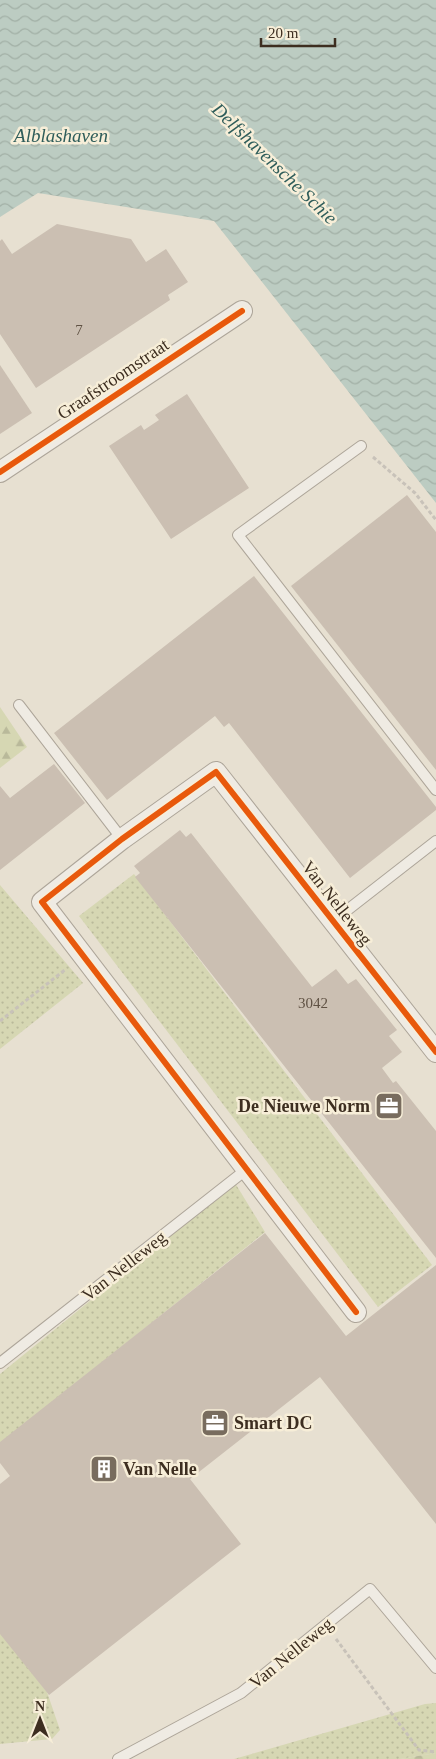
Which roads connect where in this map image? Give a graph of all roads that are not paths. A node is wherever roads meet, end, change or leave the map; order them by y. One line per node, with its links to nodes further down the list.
1 (242, 311): 3 (street, Graafstroomstraat)
2 (361, 446): 5 (lane)
3 (0, 472)
4 (19, 705): 6 (lane)
5 (436, 790)
6 (122, 839): 8 (street, Van Nelleweg); 10 (street)
7 (436, 841): 8 (lane)
8 (332, 922): 9 (street, Van Nelleweg)
9 (436, 1052)
10 (247, 1170): 11 (street); 12 (lane, Van Nelleweg)
11 (356, 1312)
12 (0, 1363)
13 (436, 1668): 14 (lane, Van Nelleweg)
14 (118, 1759)

